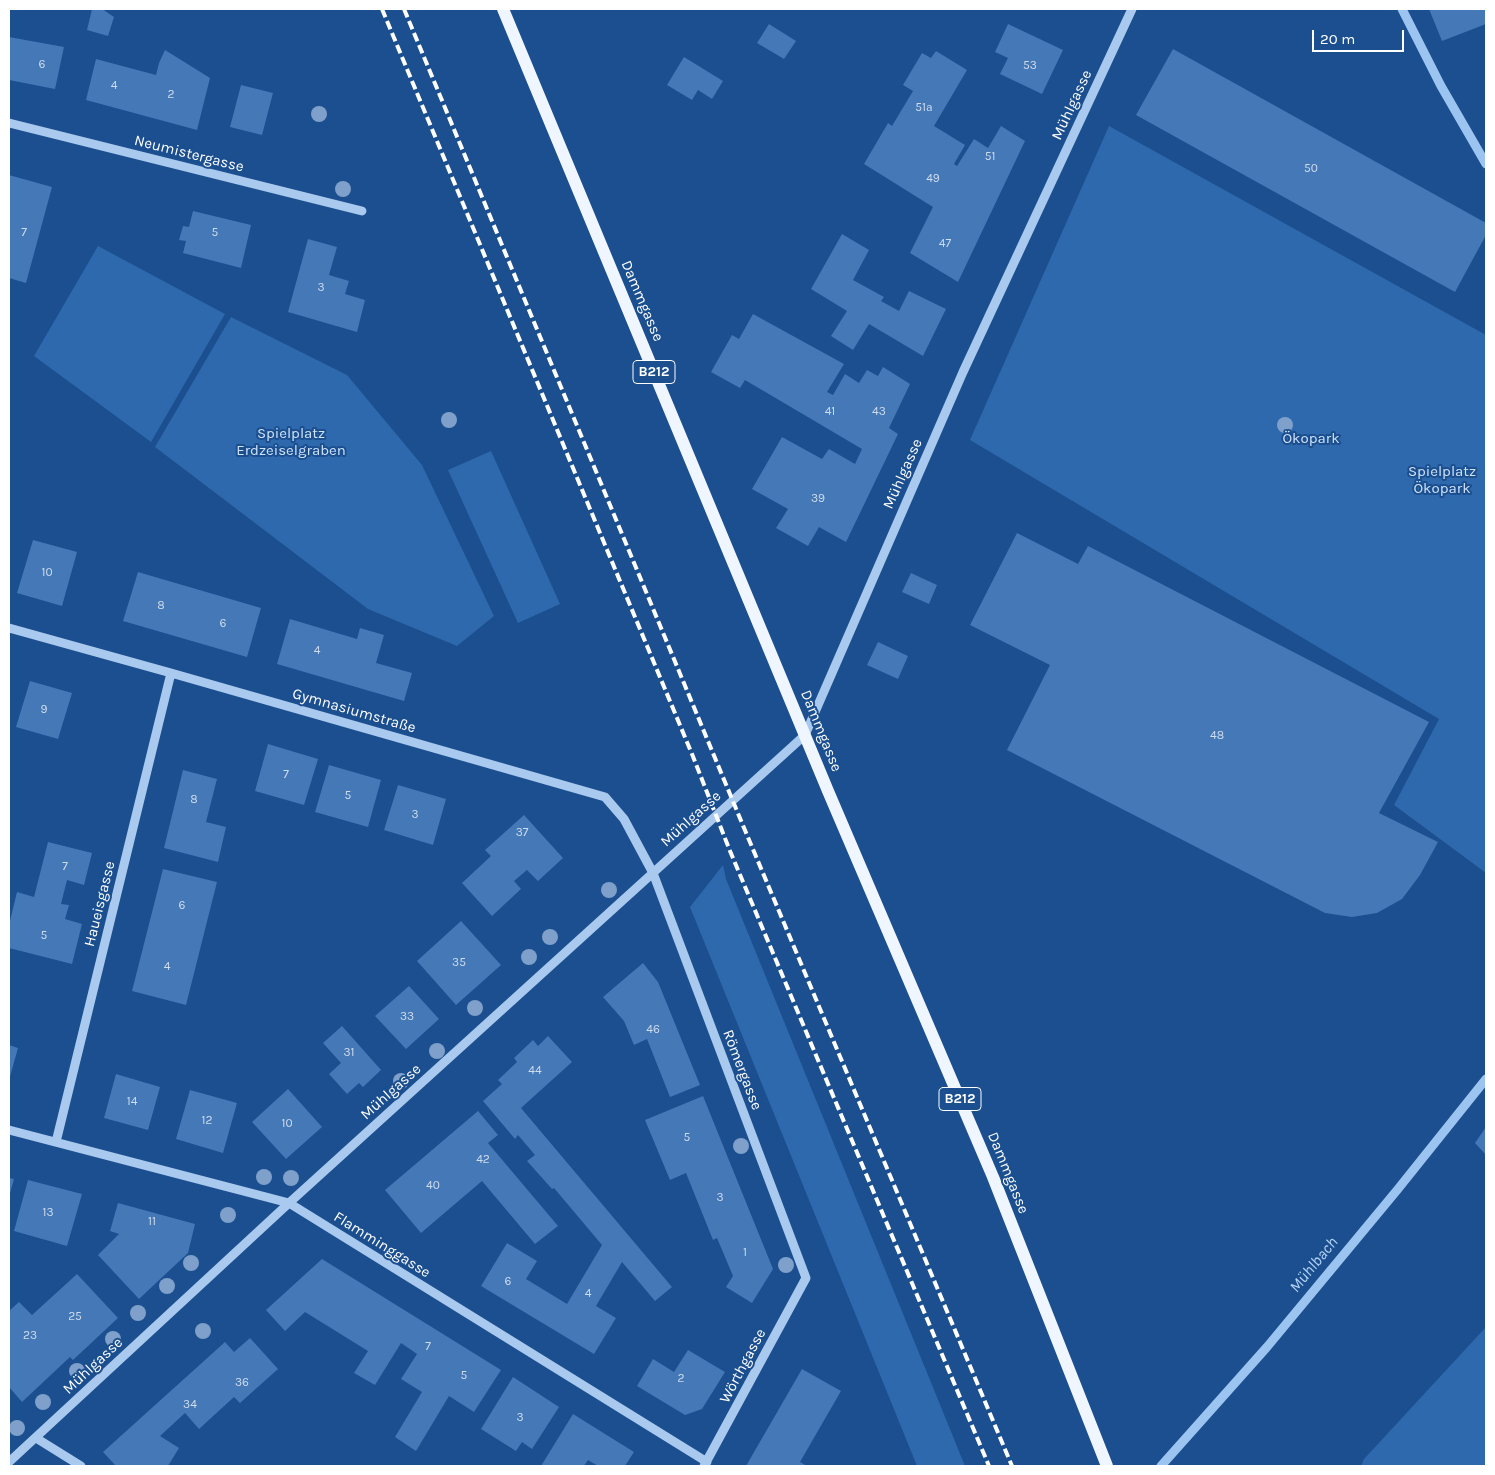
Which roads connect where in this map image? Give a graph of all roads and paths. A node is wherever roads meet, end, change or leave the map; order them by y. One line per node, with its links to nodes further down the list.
1 (503, 9): 7 (main road, Dammgasse / B212)
2 (1132, 9): 7 (street, Mühlgasse)
3 (9, 122): 4 (street, Neumistergasse)
4 (362, 211)
5 (9, 628): 6 (street, Gymnasiumstraße)
6 (171, 673): 8 (street, Gymnasiumstraße); 10 (street, Haueisgasse)
7 (805, 735): 8 (street, Mühlgasse); 17 (main road, Dammgasse / B212)
8 (653, 873): 11 (street, Mühlgasse); 12 (street, Römergasse)
9 (9, 1130): 10 (street, Flamminggasse)
10 (56, 1142): 11 (street, Flamminggasse)
11 (289, 1203): 13 (street, Mühlgasse); 15 (street, Flamminggasse)
12 (806, 1278): 15 (street, Wörthgasse)
13 (36, 1438): 14 (street, Mühlgasse); 16 (street)
14 (9, 1462)
15 (705, 1464)
16 (81, 1466)
17 (1107, 1466)

